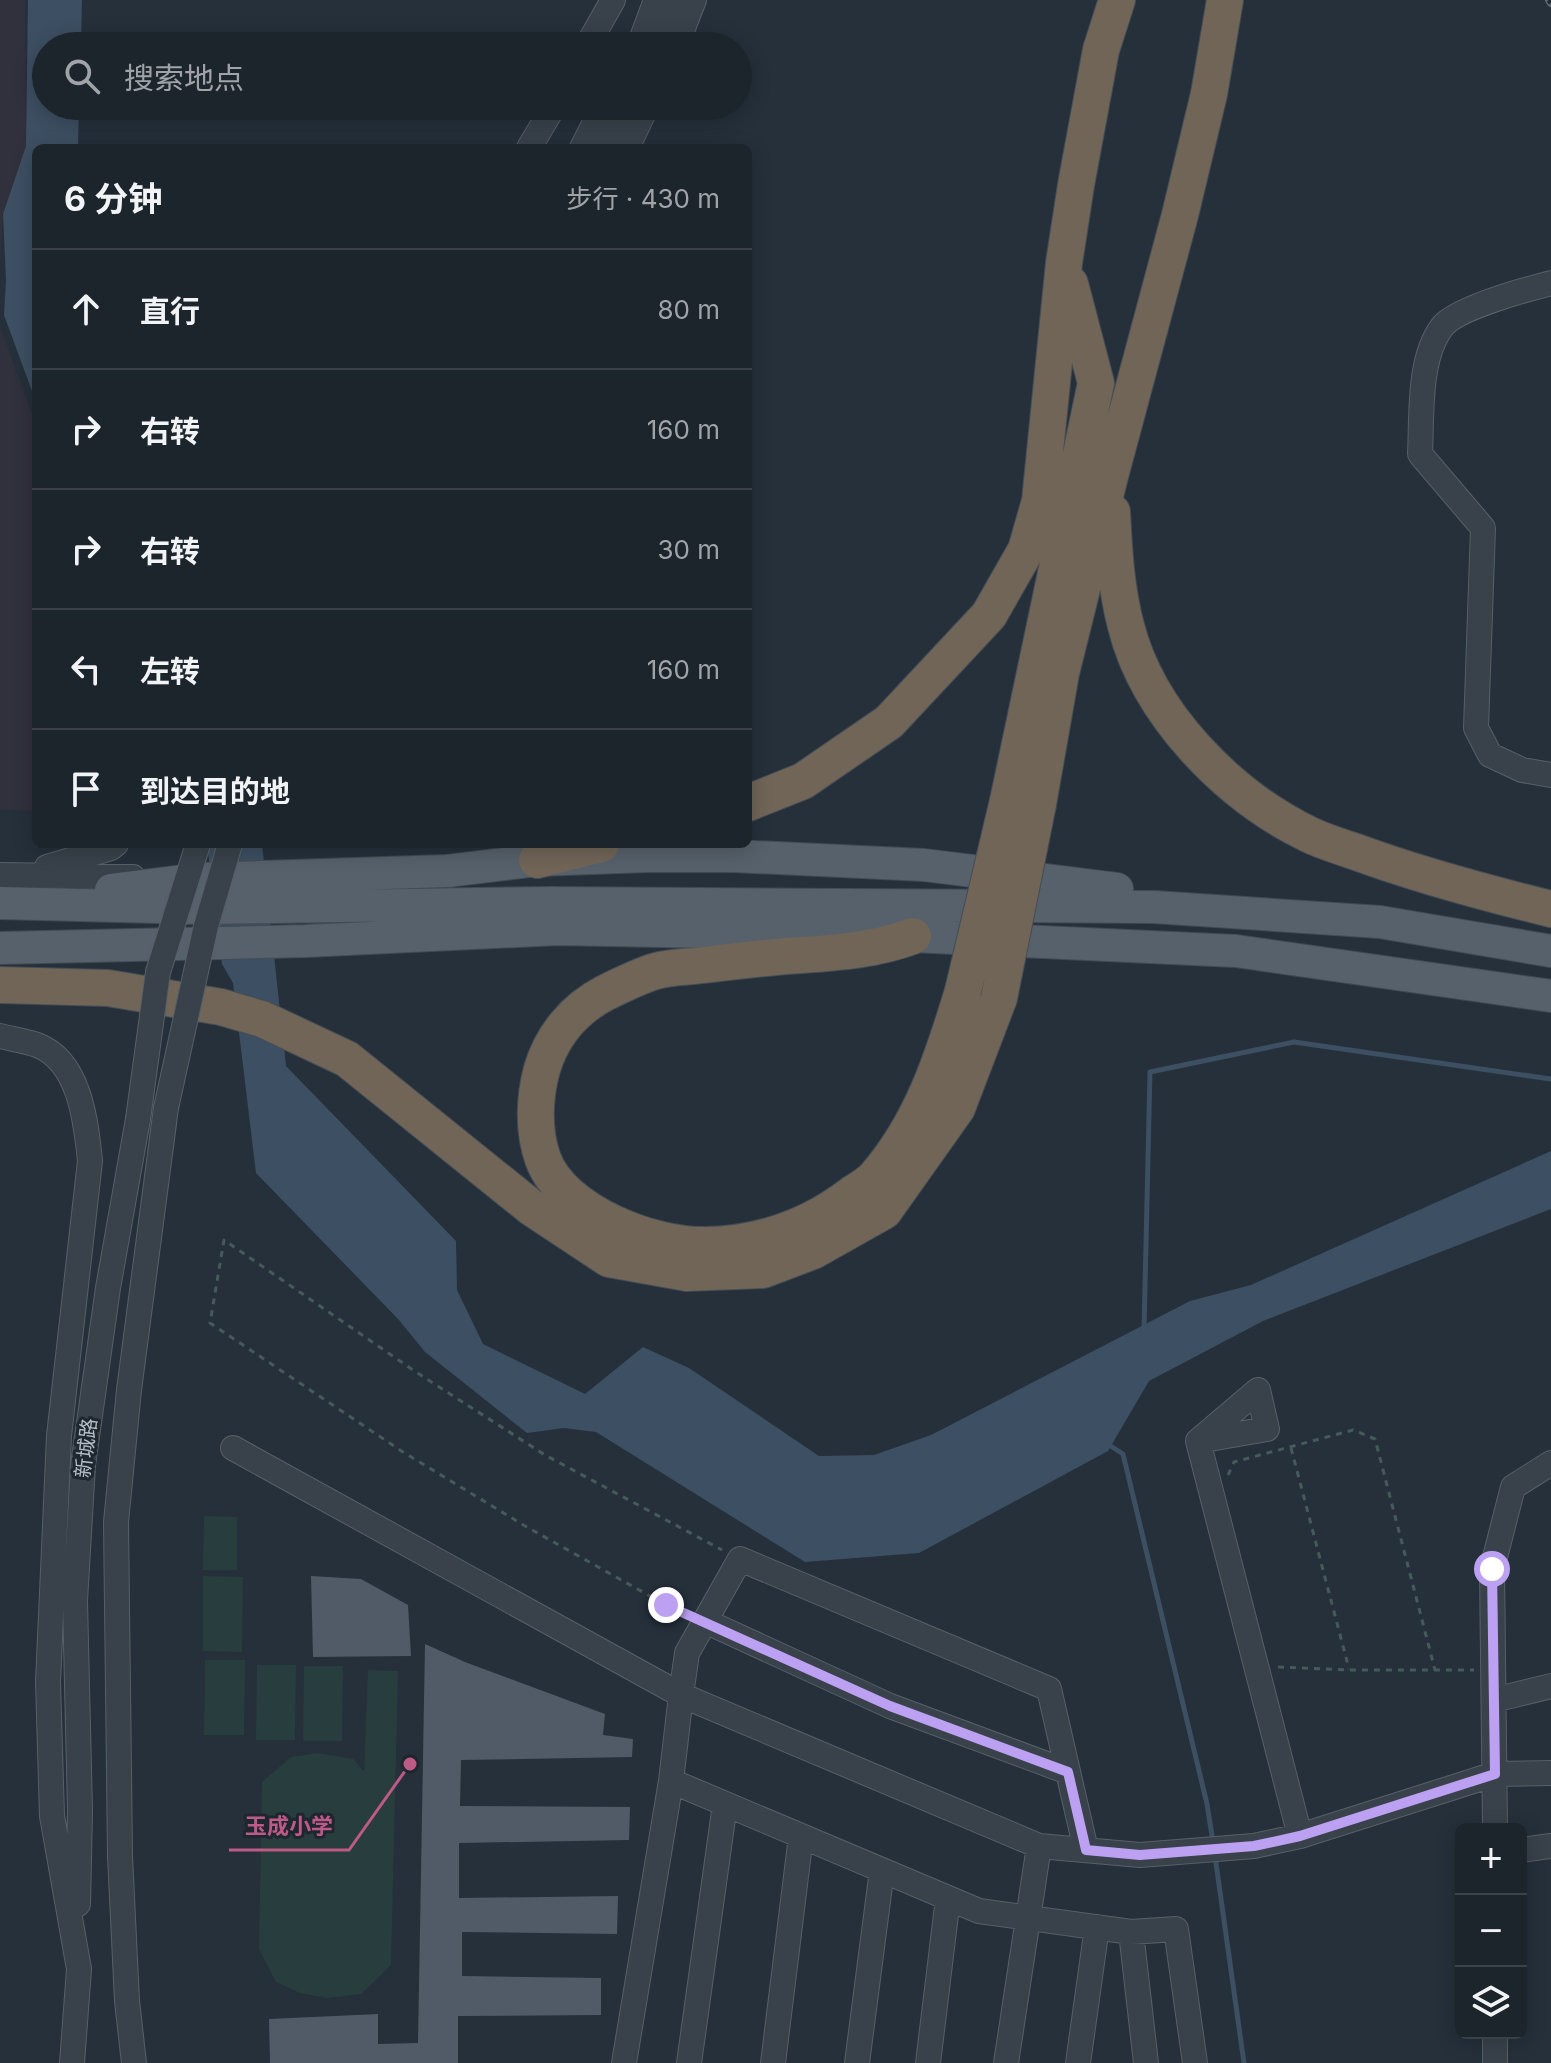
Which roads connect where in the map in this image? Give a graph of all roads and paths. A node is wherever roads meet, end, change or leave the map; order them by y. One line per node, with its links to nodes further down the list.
1 (613, 0): 8 (street)
2 (656, 0): 9 (street)
3 (677, 0): 10 (street)
4 (694, 0): 11 (street)
5 (1117, 0): 21 (highway)
6 (1212, 0): 12 (highway)
7 (1225, 0): 12 (highway)
8 (595, 32)
9 (648, 32)
10 (654, 32)
11 (681, 32)
12 (1209, 94): 23 (highway)
13 (546, 120): 17 (street)
14 (596, 120): 18 (street)
15 (619, 120): 19 (street)
16 (640, 120): 20 (street)
17 (531, 144)
18 (584, 144)
19 (608, 144)
20 (629, 144)
21 (1064, 263): 26 (highway); 28 (highway)
22 (1551, 283): 24 (street)
23 (1110, 476): 28 (highway); 36 (highway)
24 (1551, 775)
25 (752, 781): 26 (street)
26 (803, 781): 27 (highway)
27 (752, 801)
28 (1023, 802): 38 (highway, bridge); 41 (highway, bridge)
29 (111, 848): 34 (street)
30 (197, 848): 75 (street, 新城路, bridge)
31 (229, 848): 76 (street, 新城路, bridge)
32 (585, 848): 33 (highway)
33 (537, 860): 35 (main road); 37 (main road)
34 (4, 889): 35 (main road)
35 (198, 893): 37 (main road)
36 (1551, 909)
37 (1380, 922): 40 (main road)
38 (913, 936): 39 (main road); 42 (main road)
39 (6, 948)
40 (1551, 951)
41 (0, 985)
42 (1551, 996)
43 (0, 1036): 75 (street)
44 (1198, 1441): 65 (street)
45 (233, 1448): 56 (street)
46 (1291, 1448): 48 (path); 52 (path); 53 (path)
47 (1551, 1463): 54 (street)
48 (1223, 1487)
49 (740, 1559): 50 (street); 50 (path); 58 (street)
50 (705, 1621): 56 (street); 58 (street)
51 (1269, 1666): 52 (path)
52 (1349, 1670): 53 (path)
53 (1435, 1670): 54 (path)
54 (1494, 1670): 57 (street)
55 (1551, 1686): 57 (street)
56 (681, 1695): 61 (street); 66 (street)
57 (1494, 1700): 60 (street)
58 (1068, 1772): 69 (street)
59 (1551, 1773): 60 (street)
60 (1495, 1774): 63 (street); 65 (street)
61 (671, 1781): 62 (street); 82 (street)
62 (725, 1804): 64 (street); 83 (street)
63 (1495, 1823)
64 (801, 1836): 70 (street); 84 (street)
65 (1300, 1836): 69 (street)
66 (1039, 1846): 69 (street); 72 (street)
67 (1551, 1846): 68 (street)
68 (1527, 1849)
69 (1086, 1850)
70 (882, 1870): 71 (street); 85 (street)
71 (948, 1898): 72 (street); 86 (street)
72 (1028, 1919): 73 (street); 87 (street)
73 (1097, 1927): 74 (street); 88 (street)
74 (1131, 1932): 89 (street); 90 (street)
75 (79, 1969): 78 (street); 79 (street, 新城路)
76 (127, 2001): 80 (street, 新城路); 81 (street)
77 (1495, 2039): 91 (street)
78 (72, 2063)
79 (88, 2063)
80 (134, 2063)
81 (151, 2063)
82 (624, 2063)
83 (689, 2063)
84 (773, 2063)
85 (857, 2063)
86 (928, 2063)
87 (1006, 2063)
88 (1078, 2063)
89 (1146, 2063)
90 (1195, 2063)
91 (1495, 2063)

